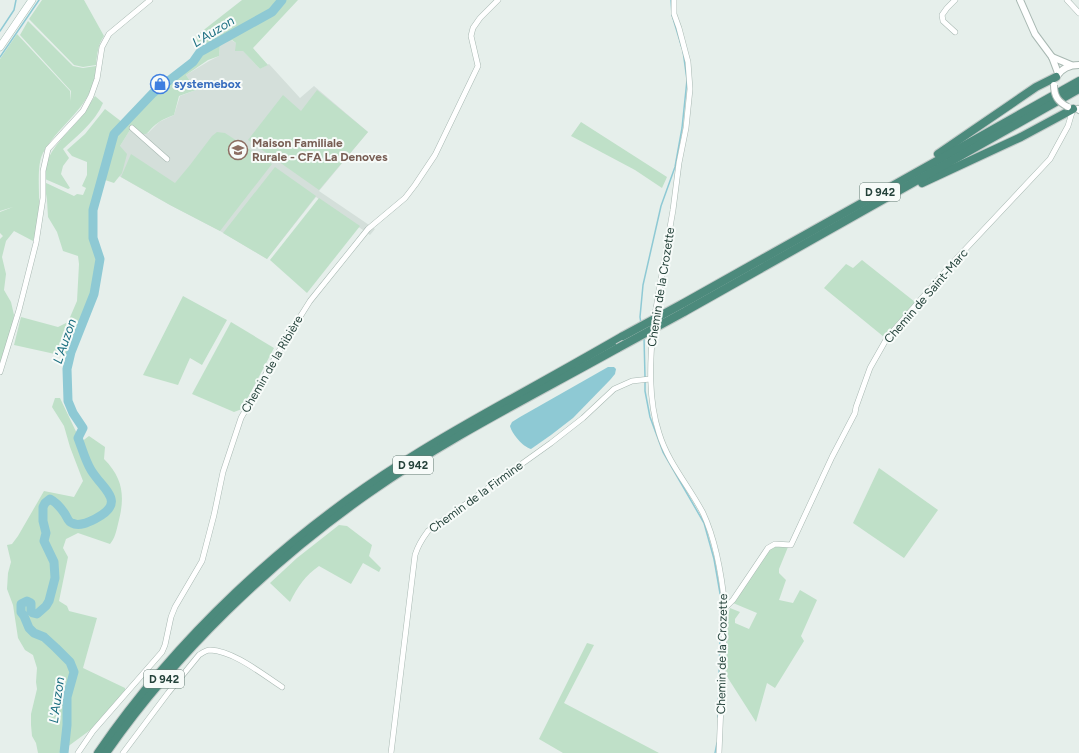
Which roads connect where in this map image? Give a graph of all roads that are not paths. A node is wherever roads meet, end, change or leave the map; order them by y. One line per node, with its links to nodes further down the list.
1 (32, 0): 10 (main road)
2 (150, 0): 22 (street)
3 (498, 0): 26 (street, Chemin de la Ribière)
4 (674, 0): 23 (street, Chemin de la Crozette)
5 (955, 0): 9 (street)
6 (1020, 0): 11 (street)
7 (1067, 0): 8 (street)
8 (1079, 13)
9 (955, 32)
10 (0, 47)
11 (1052, 57): 12 (street); 14 (street)
12 (1071, 65): 13 (street); 14 (street)
13 (1079, 65)
14 (1056, 78): 17 (street, bridge); 20 (highway, D 942)
15 (1079, 81): 20 (highway, D 942)
16 (1079, 89): 20 (highway, D 942)
17 (1075, 109): 20 (highway, D 942); 24 (street, Chemin de Saint-Marc)
18 (132, 128): 19 (street)
19 (167, 159)
20 (875, 199): 21 (highway, D 942)
21 (683, 308): 27 (highway, D 942, bridge); 28 (highway, D 942, bridge)
22 (0, 372)
23 (650, 379): 24 (street, Chemin de la Crozette); 30 (street, Chemin de la Firmine)
24 (725, 608): 31 (street, Chemin de la Crozette)
25 (282, 687): 29 (street)
26 (78, 753)
27 (98, 753)
28 (106, 753)
29 (123, 753)
30 (391, 753)
31 (719, 753)

